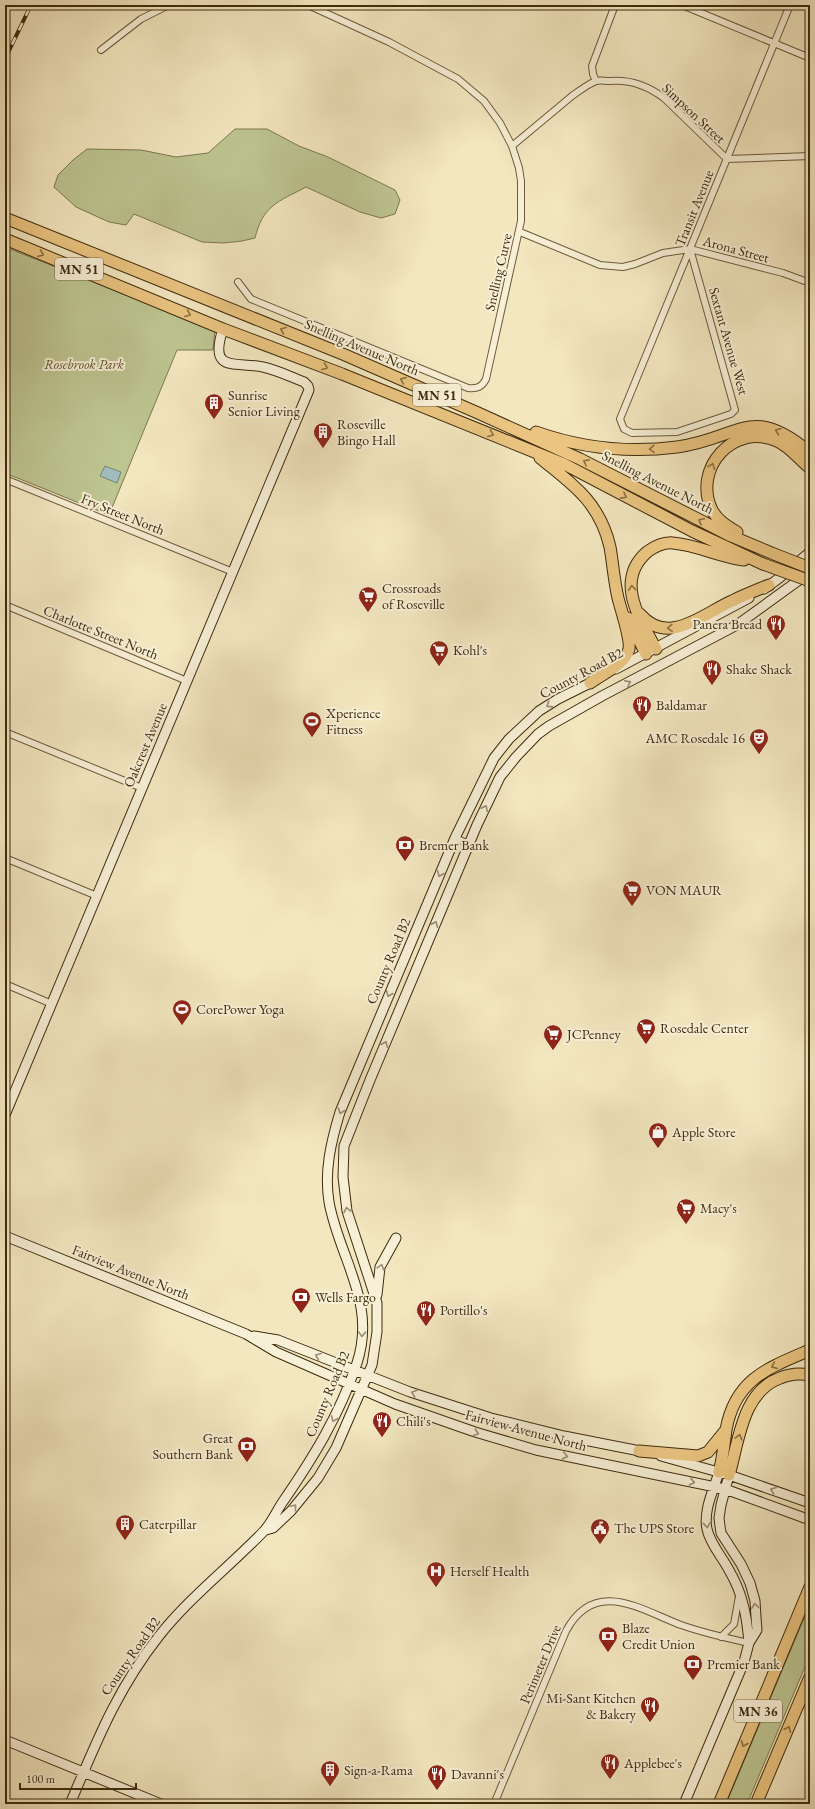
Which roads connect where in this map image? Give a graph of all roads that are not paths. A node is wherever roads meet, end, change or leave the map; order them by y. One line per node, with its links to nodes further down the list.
1 (169, 5): 7 (street)
2 (308, 5): 10 (street, Snelling Curve)
3 (615, 5): 9 (street)
4 (682, 5): 6 (street)
5 (790, 5): 6 (street, Transit Avenue)
6 (774, 43): 8 (street); 12 (street, Transit Avenue)
7 (101, 50)
8 (810, 58)
9 (596, 81): 10 (street, Simpson Street); 12 (street, Simpson Street)
10 (512, 146): 14 (street, Snelling Curve)
11 (810, 156): 12 (street, Simpson Street)
12 (727, 159): 16 (street, Transit Avenue)
13 (5, 218): 20 (highway, Snelling Avenue North / MN 51, one-way to 13)
14 (520, 232): 16 (street, Arona Street); 17 (street, Snelling Curve)
15 (5, 239): 19 (highway, Snelling Avenue North / MN 51, one-way to 19)
16 (690, 249): 18 (street, Arona Street); 21 (street, Transit Avenue); 21 (street, Sextant Avenue West)
17 (238, 282)
18 (810, 283)
19 (223, 329): 22 (highway, Snelling Avenue North / MN 51, one-way to 22); 30 (street, Oakcrest Avenue)
20 (478, 412): 23 (highway, one-way to 20); 26 (highway, Snelling Avenue North / MN 51, one-way to 20)
21 (620, 419)
22 (526, 448): 28 (highway, Snelling Avenue North / MN 51, one-way to 28); 33 (highway)
23 (810, 453)
24 (810, 468): 26 (highway, one-way to 24)
25 (5, 479): 30 (street, Fry Street North)
26 (762, 549): 29 (highway, Snelling Avenue North / MN 51, bridge)
27 (810, 552): 34 (street, County Road B2)
28 (760, 563): 32 (highway, Snelling Avenue North / MN 51, bridge); 36 (highway, one-way to 28)
29 (810, 568)
30 (233, 572): 40 (street, Oakcrest Avenue)
31 (810, 572): 38 (street, County Road B2)
32 (810, 581)
33 (615, 584): 37 (highway); 41 (highway)
34 (769, 585): 36 (highway, one-way to 36); 37 (street, County Road B2)
35 (5, 605): 40 (street, Charlotte Street North)
36 (635, 609): 37 (highway)
37 (651, 652): 38 (street); 39 (street); 41 (street, County Road B2)
38 (664, 665): 39 (street, County Road B2)
39 (654, 670): 45 (street, County Road B2, one-way to 39)
40 (187, 681): 43 (street, Oakcrest Avenue)
41 (590, 683): 44 (street, County Road B2, one-way to 44)
42 (5, 732): 43 (street)
43 (142, 788): 47 (street, Oakcrest Avenue)
44 (455, 838): 45 (street); 56 (street, County Road B2, one-way to 56)
45 (469, 844): 53 (street, County Road B2, one-way to 45)
46 (5, 858): 47 (street)
47 (97, 896): 49 (street, Oakcrest Avenue)
48 (5, 984): 49 (street)
49 (52, 1004): 50 (street, Oakcrest Avenue)
50 (6, 1110)
51 (5, 1236): 54 (street, Fairview Avenue North)
52 (396, 1238): 53 (street, one-way to 52)
53 (376, 1301): 58 (street, County Road B2)
54 (246, 1334): 56 (street, Fairview Avenue North, one-way to 54); 59 (street, Fairview Avenue North)
55 (810, 1350): 61 (highway, one-way to 61)
56 (354, 1370): 58 (street, Fairview Avenue North); 59 (street, County Road B2)
57 (810, 1375): 63 (highway, one-way to 57)
58 (368, 1376): 60 (street, County Road B2); 62 (street, Fairview Avenue North, one-way to 58)
59 (349, 1383): 60 (street, Fairview Avenue North); 68 (street, County Road B2, one-way to 68)
60 (363, 1390): 64 (street, Fairview Avenue North, one-way to 64); 68 (street, County Road B2, one-way to 60)
61 (726, 1429): 62 (highway); 63 (highway)
62 (639, 1451): 63 (street, Fairview Avenue North)
63 (724, 1473): 64 (street); 65 (street); 66 (street, Fairview Avenue North, one-way to 63)
64 (714, 1487): 65 (street, Fairview Avenue North); 71 (street, one-way to 71)
65 (725, 1489): 67 (street, Fairview Avenue North); 74 (street, one-way to 65)
66 (810, 1503)
67 (810, 1520)
68 (264, 1531): 77 (street, County Road B2)
69 (810, 1580): 72 (highway)
70 (810, 1587): 72 (highway, MN 36)
71 (740, 1591): 73 (street); 74 (street)
72 (797, 1617): 82 (highway, MN 36, one-way to 82)
73 (721, 1637): 74 (street, Perimeter Drive); 80 (street, Perimeter Drive)
74 (749, 1643): 81 (street)
75 (810, 1677): 83 (highway, MN 36, one-way to 75)
76 (5, 1740): 77 (street)
77 (83, 1773): 78 (street, County Road B2); 79 (street)
78 (70, 1804)
79 (161, 1804)
80 (494, 1804)
81 (684, 1804)
82 (719, 1804)
83 (756, 1804)

